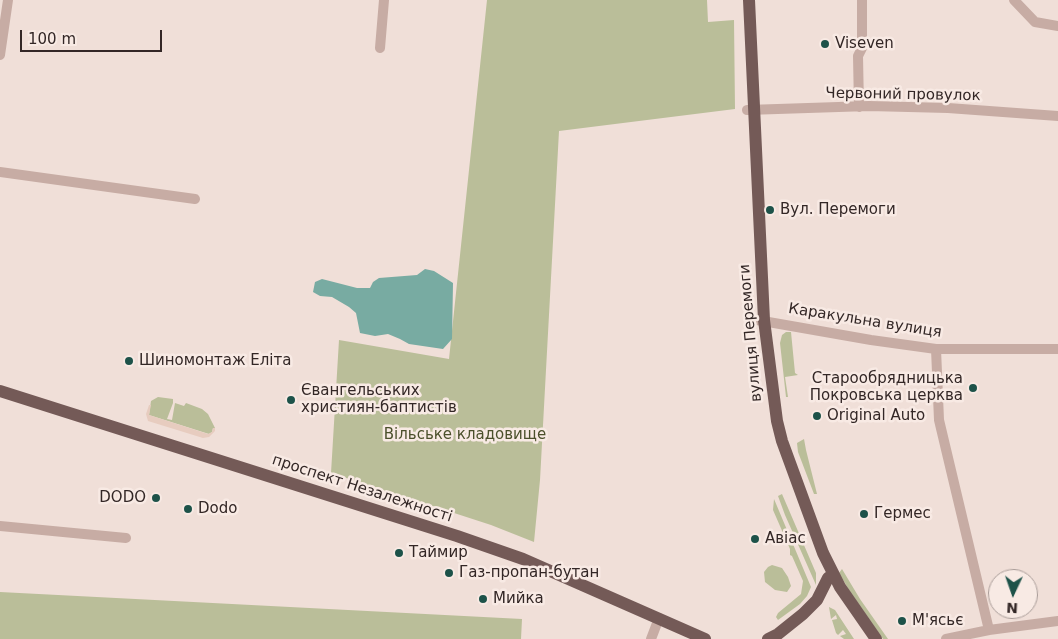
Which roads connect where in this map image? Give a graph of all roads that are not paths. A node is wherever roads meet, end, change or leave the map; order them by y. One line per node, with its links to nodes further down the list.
1 (8, 0): 9 (street)
2 (384, 0): 8 (street)
3 (743, 0): 11 (main road, вулиця Перемоги)
4 (749, 0): 11 (main road, вулиця Перемоги)
5 (862, 0): 10 (street)
6 (1014, 0): 7 (street)
7 (1058, 26)
8 (380, 48)
9 (0, 56)
10 (859, 107): 11 (street, Червоний провулок); 12 (street, Червоний провулок)
11 (750, 110): 15 (main road, вулиця Перемоги)
12 (1058, 116)
13 (0, 172): 14 (street)
14 (195, 199)
15 (760, 320): 16 (street, Каракульна вулиця); 21 (main road, вулиця Перемоги)
16 (936, 349): 17 (street, Каракульна вулиця); 24 (street)
17 (1058, 349)
18 (0, 391): 22 (main road, проспект Незалежності)
19 (0, 526): 20 (street)
20 (126, 538)
21 (831, 576): 27 (main road); 28 (main road); 29 (main road, вулиця Перемоги)
22 (659, 618): 25 (street); 26 (main road, проспект Незалежності)
23 (1058, 621): 24 (street)
24 (989, 630): 30 (street)
25 (651, 639)
26 (706, 639)
27 (768, 639)
28 (868, 639)
29 (876, 639)
30 (946, 639)

